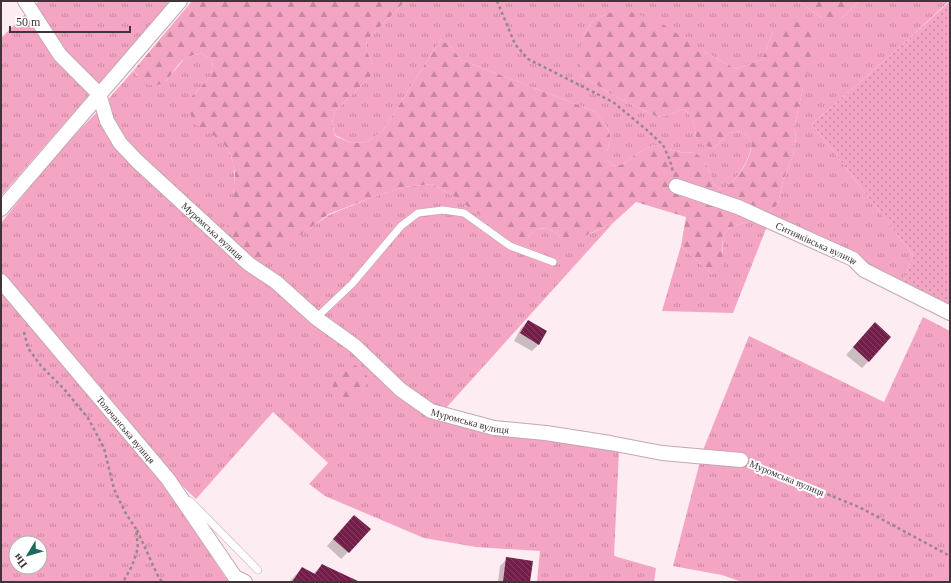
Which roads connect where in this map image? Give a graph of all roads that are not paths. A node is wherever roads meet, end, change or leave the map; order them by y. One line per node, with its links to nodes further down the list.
1 (25, 1): 3 (street)
2 (180, 1): 3 (street)
3 (99, 94): 5 (street); 9 (street, Муромська вулиця)
4 (676, 186): 8 (street, Ситняківська вулиця)
5 (1, 209)
6 (553, 262): 9 (lane)
7 (1, 281): 11 (street, Толочанська вулиця)
8 (950, 313)
9 (316, 318): 10 (street, Муромська вулиця)
10 (741, 460)
11 (168, 479): 12 (lane); 13 (street, Толочанська вулиця)
12 (258, 570)
13 (245, 582)

